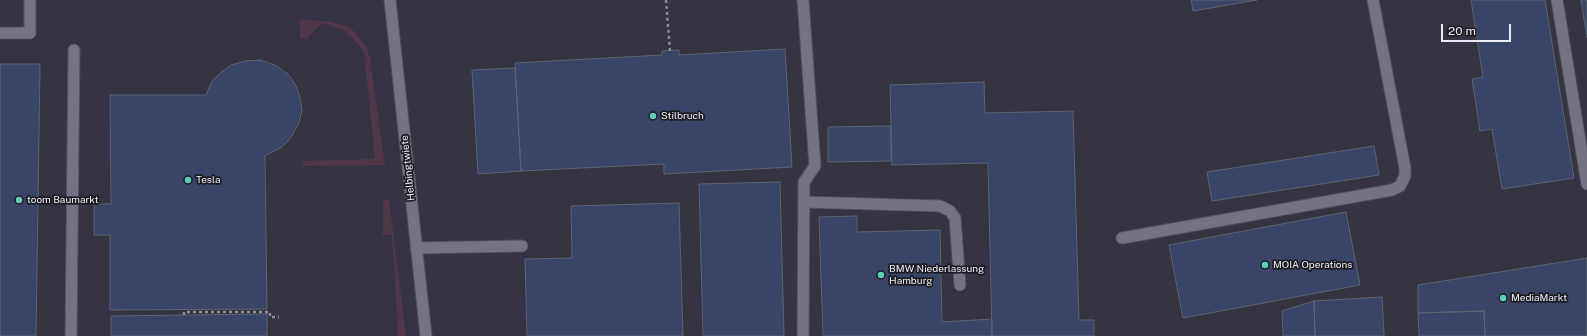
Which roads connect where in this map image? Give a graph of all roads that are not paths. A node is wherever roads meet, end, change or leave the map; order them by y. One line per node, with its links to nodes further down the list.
1 (30, 0): 6 (street)
2 (390, 0): 12 (street, Helbingtwiete)
3 (803, 0): 9 (street)
4 (1373, 0): 10 (street)
5 (1558, 0): 8 (street)
6 (0, 33)
7 (74, 50): 14 (street)
8 (1587, 184)
9 (804, 202): 13 (street); 16 (street)
10 (1122, 238)
11 (522, 246): 12 (street)
12 (416, 248): 15 (street, Helbingtwiete)
13 (960, 285)
14 (71, 336)
15 (426, 336)
16 (803, 336)

